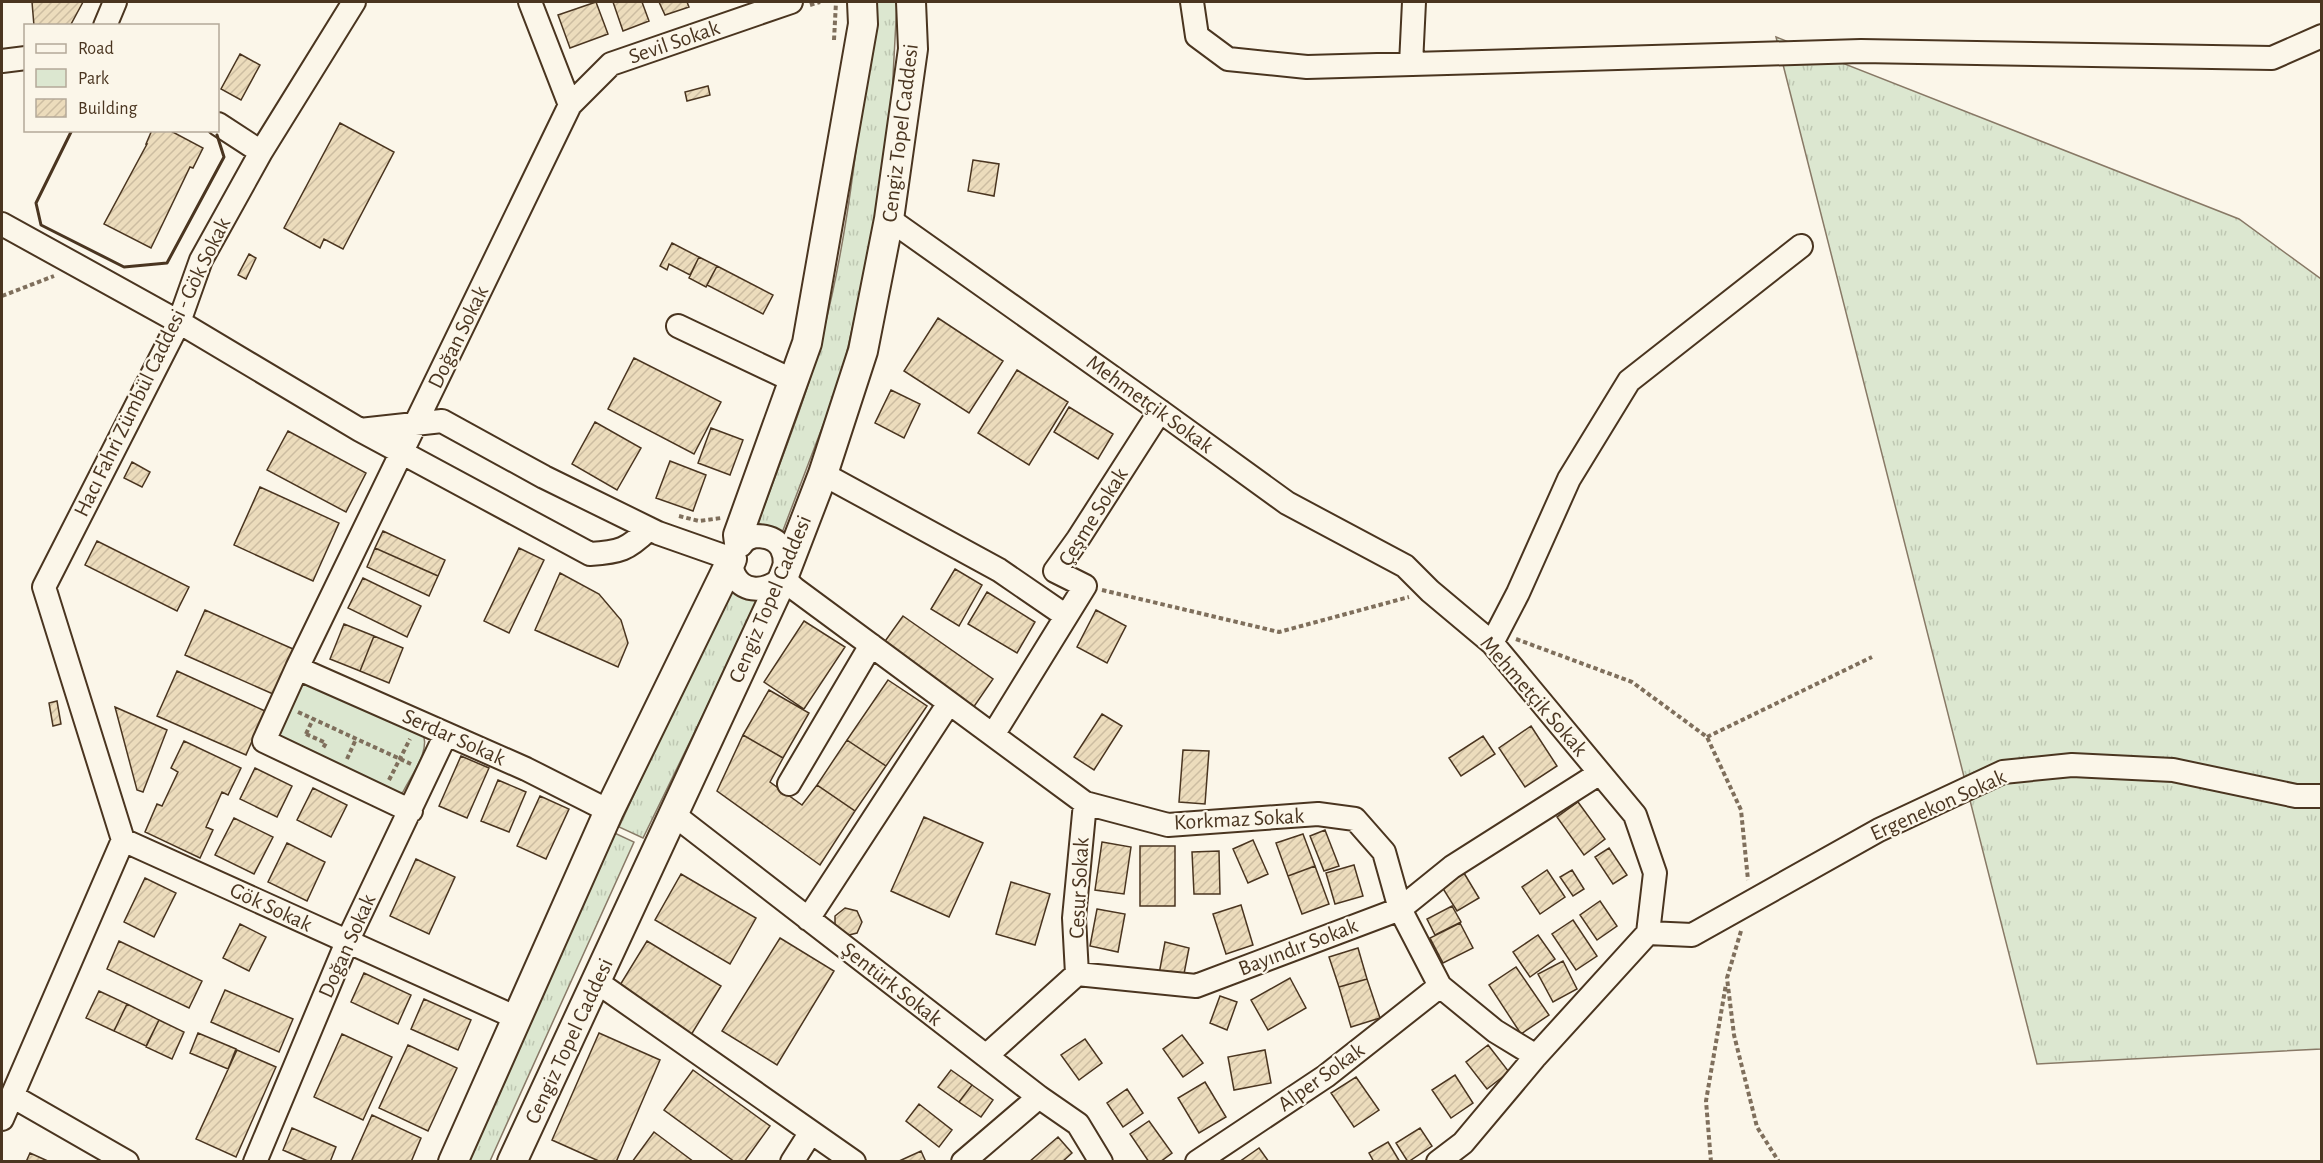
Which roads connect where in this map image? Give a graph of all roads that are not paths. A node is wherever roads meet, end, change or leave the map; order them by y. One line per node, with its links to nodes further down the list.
1 (116, 2): 9 (street)
2 (354, 2): 16 (street, Hacı Fahri Zümbül Caddesi - Gök Sokak)
3 (530, 2): 14 (street)
4 (862, 2): 22 (main road)
5 (911, 2): 17 (main road, Cengiz Topel Caddesi)
6 (1192, 2): 13 (street)
7 (1414, 2): 13 (street)
8 (800, 3): 14 (street, Sevil Sokak)
9 (106, 24)
10 (2322, 36): 13 (street)
11 (24, 58): 12 (street)
12 (2, 61)
13 (1411, 64)
14 (570, 105): 24 (street, Doğan Sokak)
15 (219, 125): 16 (street)
16 (261, 152): 20 (street, Hacı Fahri Zümbül Caddesi - Gök Sokak)
17 (889, 219): 23 (street, Mehmetçik Sokak); 27 (main road, Cengiz Topel Caddesi)
18 (2, 224): 20 (street)
19 (1801, 246): 32 (street)
20 (179, 322): 25 (street); 45 (street, Hacı Fahri Zümbül Caddesi - Gök Sokak)
21 (678, 326): 22 (street)
22 (794, 381): 29 (main road)
23 (1160, 411): 31 (street, Çeşme Sokak); 32 (street, Mehmetçik Sokak)
24 (416, 424): 25 (street); 26 (street, Doğan Sokak); 28 (street)
25 (360, 430): 26 (street)
26 (402, 452): 28 (street); 34 (street, Doğan Sokak)
27 (823, 474): 30 (main road, Cengiz Topel Caddesi); 31 (street)
28 (649, 529): 29 (street)
29 (735, 551): 30 (street); 30 (street); 43 (main road)
30 (783, 578): 33 (street, Korkmaz Sokak); 44 (main road, Cengiz Topel Caddesi)
31 (1066, 616): 37 (street, Çeşme Sokak)
32 (1496, 638): 38 (street, Mehmetçik Sokak)
33 (871, 645): 35 (street, Korkmaz Sokak); 39 (street)
34 (297, 668): 36 (street, Serdar Sokak); 42 (street, Doğan Sokak)
35 (949, 703): 37 (street, Korkmaz Sokak); 47 (street)
36 (446, 734): 42 (street, Doğan Sokak); 43 (street, Serdar Sokak)
37 (993, 735): 41 (street, Korkmaz Sokak)
38 (1600, 773): 46 (street, Bayındır Sokak); 48 (street, Mehmetçik Sokak)
39 (789, 784)
40 (2322, 796): 48 (street, Ergenekon Sokak)
41 (1085, 803): 46 (street, Korkmaz Sokak); 50 (street, Cesur Sokak)
42 (411, 811): 49 (street, Doğan Sokak)
43 (609, 811): 53 (main road)
44 (673, 814): 47 (street, Şentürk Sokak); 51 (main road, Cengiz Topel Caddesi)
45 (123, 840): 49 (street, Gök Sokak); 56 (street)
46 (1400, 909): 50 (street, Bayındır Sokak); 52 (street, Korkmaz Sokak)
47 (808, 919): 54 (street, Şentürk Sokak)
48 (1648, 933): 55 (street)
49 (347, 942): 53 (street, Gök Sokak); 61 (street, Doğan Sokak)
50 (1077, 974): 54 (street)
51 (597, 982): 59 (street); 63 (main road, Cengiz Topel Caddesi)
52 (1440, 986): 55 (street, Korkmaz Sokak); 68 (street, Alper Sokak)
53 (517, 1018): 62 (main road)
54 (986, 1056): 57 (street, Şentürk Sokak)
55 (1536, 1056): 69 (street)
56 (12, 1096): 58 (street); 60 (street)
57 (1039, 1097): 66 (street); 67 (street, Şentürk Sokak)
58 (2, 1119)
59 (811, 1132): 64 (street); 65 (street)
60 (127, 1161)
61 (255, 1161)
62 (453, 1161)
63 (512, 1161)
64 (792, 1161)
65 (854, 1161)
66 (963, 1161)
67 (1101, 1161)
68 (1197, 1161)
69 (1438, 1161)

